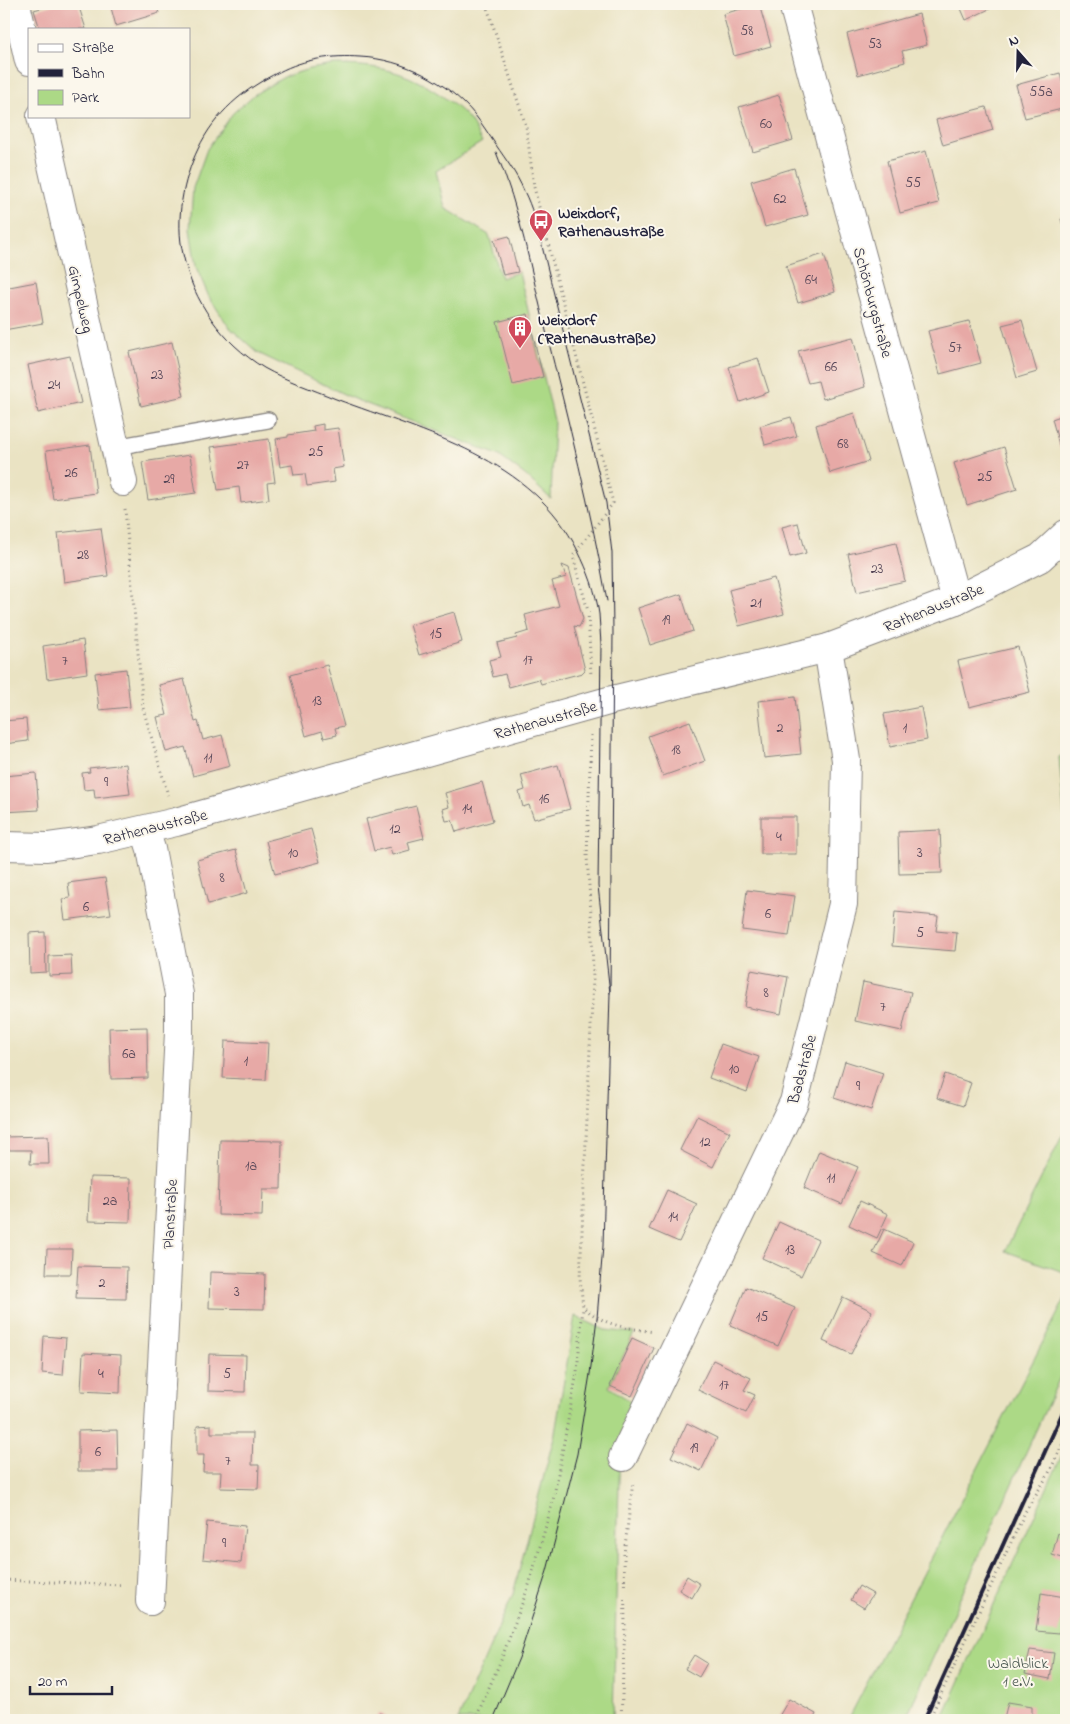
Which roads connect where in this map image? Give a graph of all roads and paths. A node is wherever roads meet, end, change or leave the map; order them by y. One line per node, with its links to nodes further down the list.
1 (16, 4): 4 (street)
2 (486, 4): 12 (path)
3 (793, 4): 10 (street, Schönburgstraße)
4 (28, 57)
5 (41, 118): 7 (street, Gimpelweg)
6 (268, 420): 7 (lane)
7 (115, 447): 8 (street, Gimpelweg)
8 (123, 482): 13 (path)
9 (1066, 534): 10 (street, Rathenaustraße)
10 (956, 600): 11 (street, Rathenaustraße)
11 (828, 648): 12 (street, Rathenaustraße); 17 (street, Badstraße)
12 (592, 706): 13 (street, Rathenaustraße); 16 (path)
13 (176, 822): 14 (street, Rathenaustraße)
14 (145, 830): 15 (street, Rathenaustraße); 21 (street, Planstraße)
15 (4, 846)
16 (584, 1307): 17 (path); 22 (path)
17 (682, 1337): 19 (street, Badstraße)
18 (1066, 1437): 24 (path)
19 (624, 1466): 23 (path)
20 (4, 1580): 21 (path)
21 (150, 1593)
22 (474, 1720)
23 (622, 1720)
24 (929, 1720)

